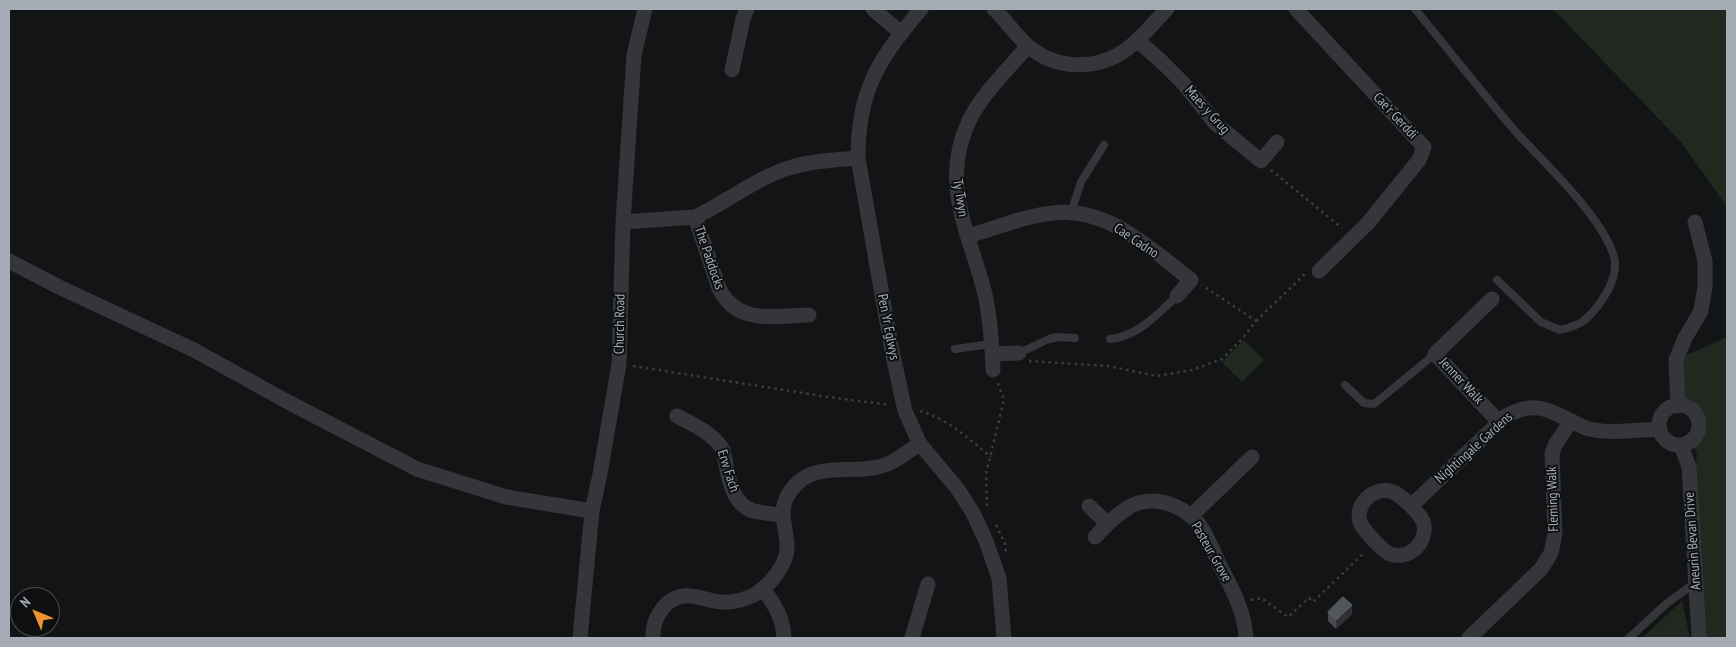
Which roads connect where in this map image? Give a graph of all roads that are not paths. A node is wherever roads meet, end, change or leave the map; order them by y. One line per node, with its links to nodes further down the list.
1 (645, 9): 18 (street, Church Road)
2 (747, 9): 12 (street)
3 (873, 9): 9 (street)
4 (921, 9): 9 (street, Pen Yr Eglwys)
5 (994, 9): 11 (street)
6 (1167, 9): 10 (street)
7 (1296, 9): 22 (street, Cae'r Gerddi)
8 (1415, 9): 23 (lane)
9 (900, 33): 15 (street, Pen Yr Eglwys)
10 (1137, 40): 11 (street); 13 (street, Maes y Grug)
11 (1028, 46): 20 (street, Ty Twyn)
12 (732, 70)
13 (1277, 142)
14 (1104, 145): 16 (lane)
15 (858, 158): 17 (street, The Paddocks); 39 (street, Pen Yr Eglwys)
16 (1071, 213): 20 (street, Cae Cadno); 24 (street, Cae Cadno)
17 (695, 217): 18 (street, The Paddocks); 26 (street, The Paddocks)
18 (623, 222): 44 (street, Church Road)
19 (1696, 222): 34 (street)
20 (968, 236): 31 (street, Ty Twyn)
21 (9, 261): 44 (street)
22 (1319, 271)
23 (1497, 280)
24 (1177, 296): 28 (lane)
25 (1492, 299): 30 (street, Jenner Walk)
26 (809, 315)
27 (1075, 338): 32 (lane)
28 (1110, 339)
29 (955, 349): 31 (lane)
30 (1435, 354): 33 (lane); 37 (street, Jenner Walk)
31 (992, 356): 32 (street)
32 (1023, 357)
33 (1345, 385)
34 (1678, 406): 38 (street); 40 (street)
35 (677, 416): 45 (street, Erw Fach)
36 (1571, 421): 37 (street, Nightingale Gardens); 38 (street, Nightingale Gardens); 58 (street, Fleming Walk)
37 (1499, 422): 43 (street, Nightingale Gardens)
38 (1660, 429): 40 (street)
39 (920, 444): 45 (street); 56 (street, Pen Yr Eglwys)
40 (1681, 445): 49 (street, Aneurin Bevan Drive)
41 (1252, 457): 46 (street)
42 (1089, 506): 47 (street)
43 (1411, 506): 43 (street)
44 (592, 511): 52 (street, Church Road)
45 (782, 515): 51 (street)
46 (1191, 516): 47 (street, Pasteur Grove); 57 (street, Pasteur Grove)
47 (1108, 524): 48 (street, Pasteur Grove)
48 (1095, 537)
49 (1696, 582): 59 (lane); 60 (street, Aneurin Bevan Drive)
50 (928, 584): 55 (street)
51 (763, 589): 53 (street); 54 (street)
52 (580, 638)
53 (653, 638)
54 (784, 638)
55 (912, 638)
56 (1004, 638)
57 (1244, 638)
58 (1469, 638)
59 (1629, 638)
60 (1699, 638)

